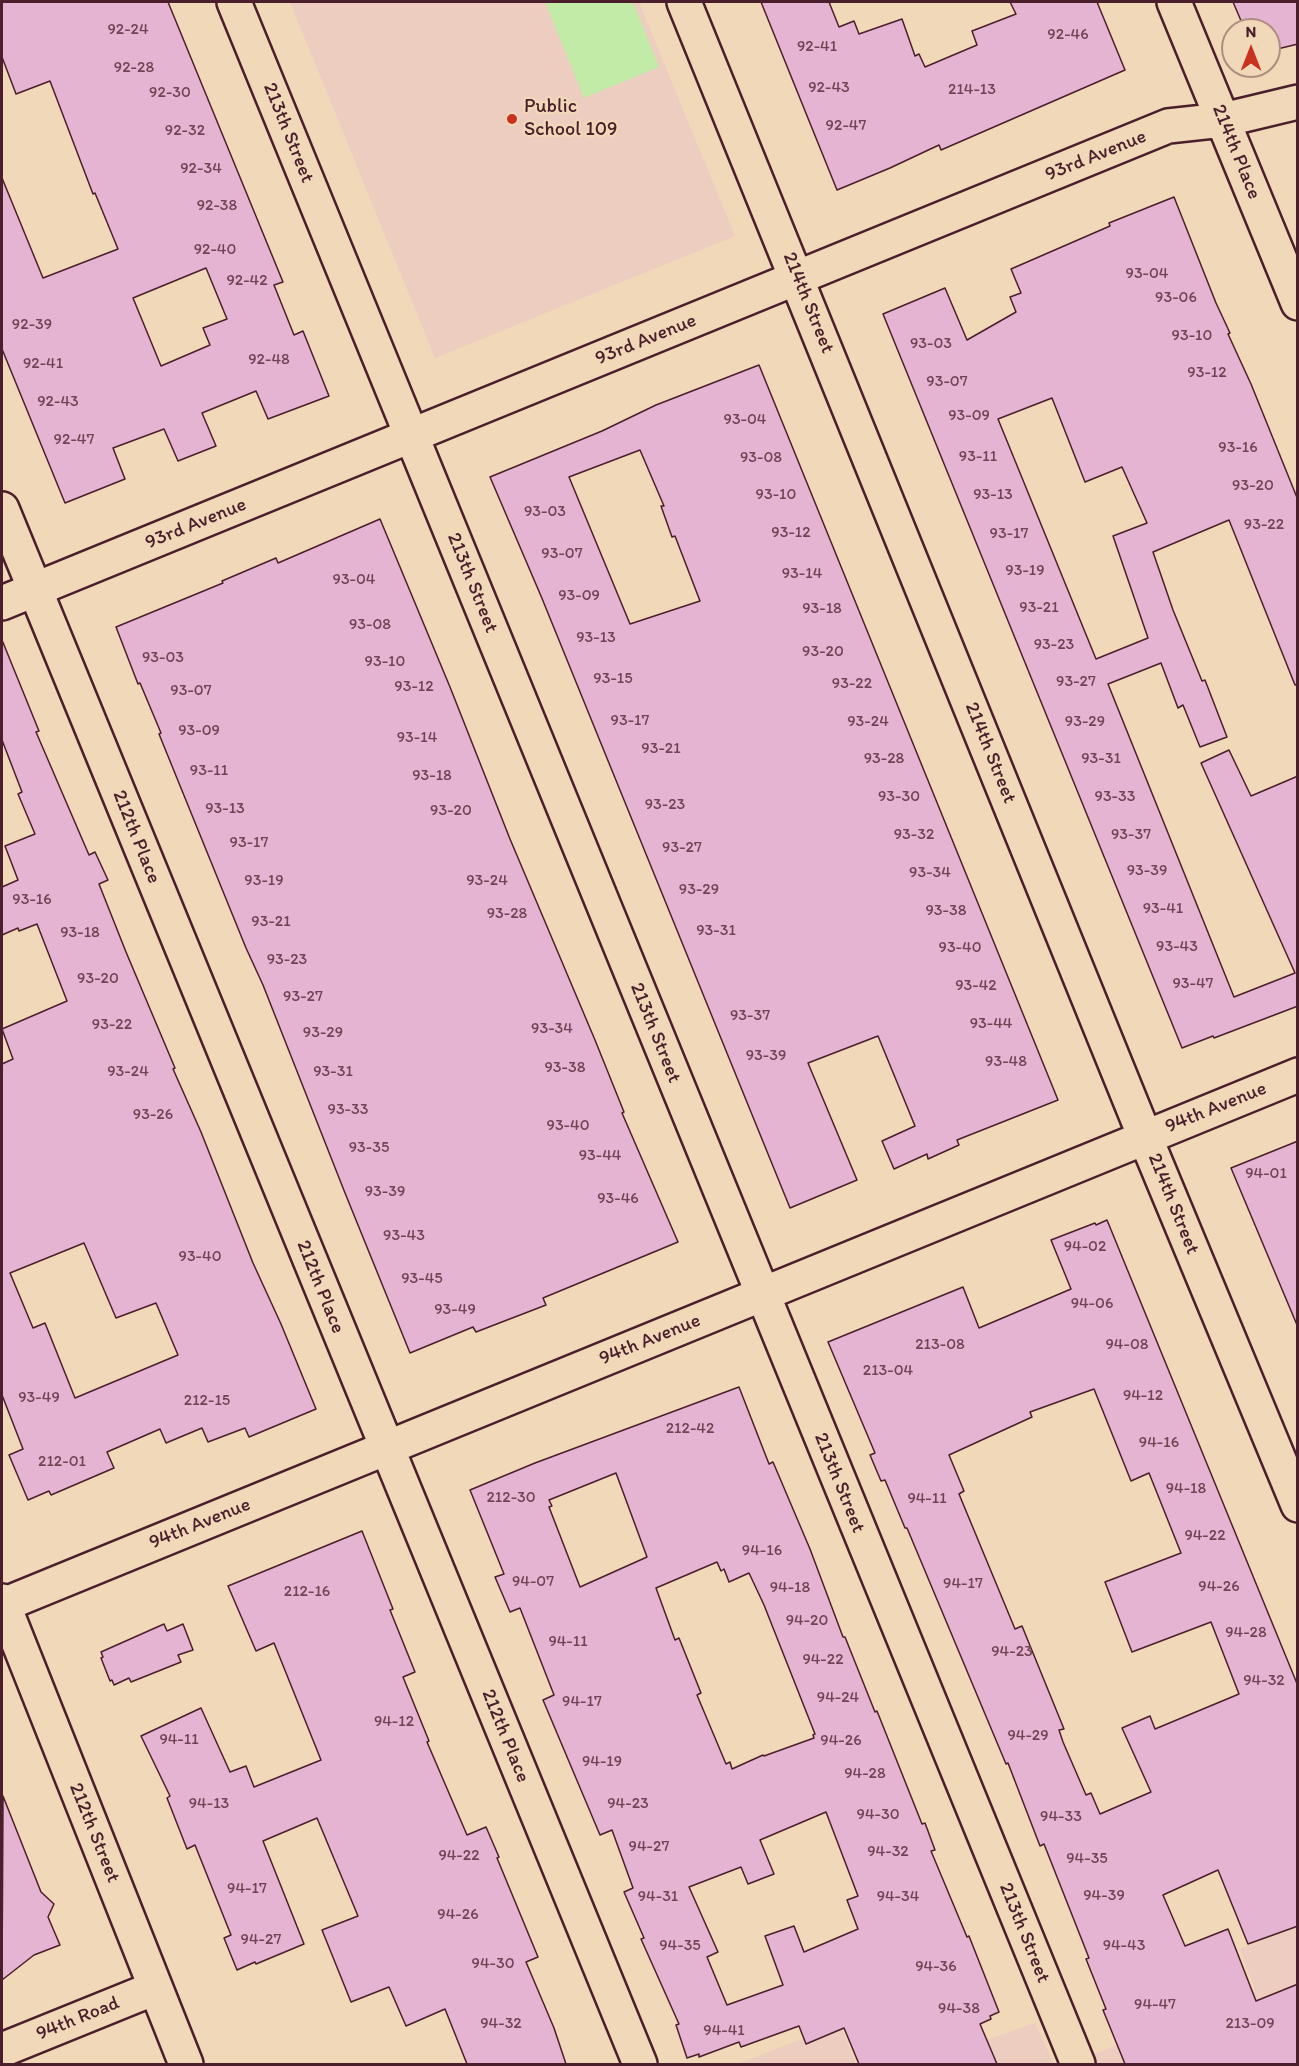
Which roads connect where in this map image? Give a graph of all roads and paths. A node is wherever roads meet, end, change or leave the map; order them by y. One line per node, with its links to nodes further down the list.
1 (234, 2): 8 (street, 213th Street)
2 (684, 2): 6 (street, 214th Street)
3 (1174, 2): 5 (street, 214th Place)
4 (1298, 102): 5 (street, 93rd Avenue)
5 (1223, 120): 6 (street, 93rd Avenue); 7 (street, 214th Place)
6 (798, 279): 8 (street, 93rd Avenue); 13 (street, 214th Street)
7 (1298, 303)
8 (412, 436): 10 (street, 93rd Avenue); 14 (street, 213th Street)
9 (2, 509): 10 (street, 212th Place)
10 (34, 590): 11 (street, 93rd Avenue); 15 (street, 212th Place)
11 (2, 603)
12 (1298, 1075): 13 (street, 94th Avenue)
13 (1145, 1137): 14 (street, 94th Avenue); 16 (street, 214th Street)
14 (762, 1295): 15 (street, 94th Avenue); 22 (street, 213th Street)
15 (386, 1448): 17 (street, 94th Avenue); 21 (street, 212th Place)
16 (1298, 1505)
17 (2, 1603): 18 (street, 212th Street)
18 (155, 1988): 19 (street, 94th Road); 20 (street, 212th Street)
19 (2, 2050)
20 (186, 2064)
21 (640, 2064)
22 (1078, 2064)

